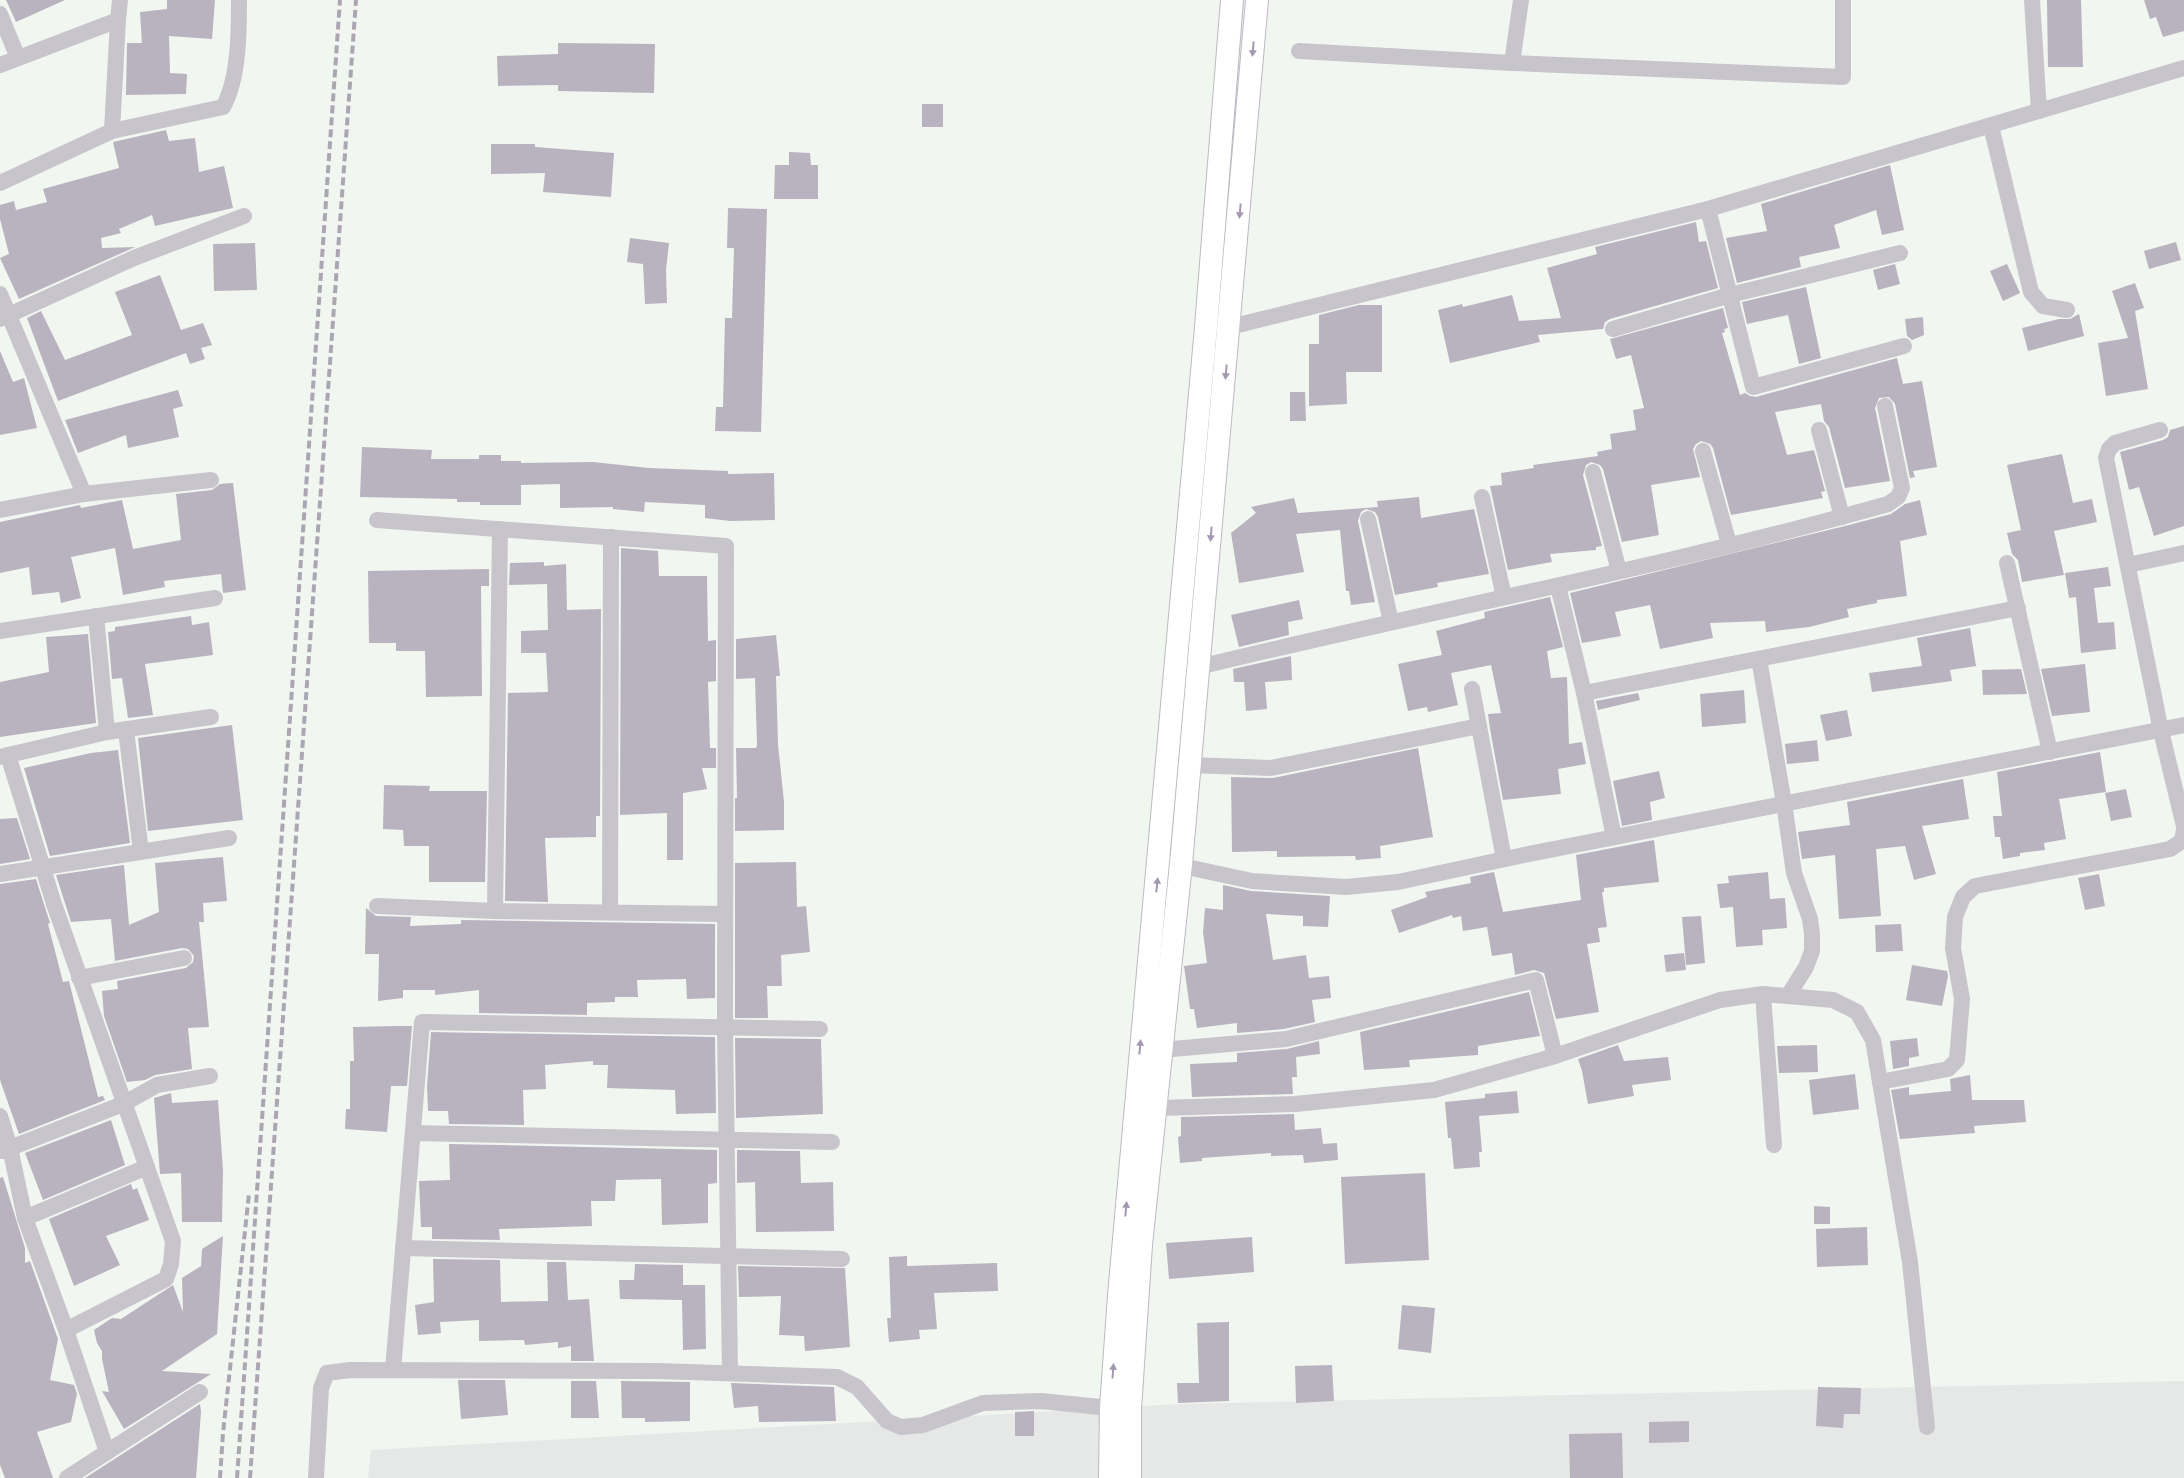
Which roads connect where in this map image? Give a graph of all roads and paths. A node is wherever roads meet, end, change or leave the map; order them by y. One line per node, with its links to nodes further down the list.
1 (120, 0): 9 (street)
2 (239, 0): 17 (street)
3 (1232, 0): 26 (street)
4 (1258, 0): 27 (street, one-way to 27)
5 (1521, 0): 12 (street)
6 (1843, 0): 12 (street)
7 (2032, 0): 15 (street)
8 (0, 14): 11 (street)
9 (118, 20): 11 (street); 17 (street)
10 (1299, 51): 12 (street)
11 (18, 58): 13 (street)
12 (1512, 63)
13 (0, 65)
14 (2184, 68): 15 (street)
15 (2039, 111): 16 (street)
16 (1991, 126): 19 (street); 24 (street)
17 (112, 131): 18 (street)
18 (0, 182)
19 (1708, 209): 23 (street); 27 (street)
20 (244, 216): 25 (street)
21 (1900, 253): 23 (street)
22 (0, 294): 25 (street)
23 (1730, 295): 28 (street); 29 (street)
24 (2068, 310)
25 (5, 317): 36 (street)
26 (1206, 327): 27 (street); 76 (street)
27 (1230, 328): 57 (street, one-way to 57)
28 (1613, 329)
29 (1904, 346)
30 (1885, 406): 39 (street)
31 (1819, 430): 39 (street)
32 (2160, 430): 47 (street)
33 (1703, 452): 44 (street)
34 (1593, 472): 48 (street)
35 (211, 480): 36 (street)
36 (84, 494): 38 (street)
37 (1482, 497): 50 (street)
38 (0, 510)
39 (1842, 517): 44 (street)
40 (1368, 519): 54 (street)
41 (378, 520): 42 (street)
42 (500, 529): 43 (street); 80 (street)
43 (611, 537): 81 (street); 82 (street)
44 (1729, 544): 48 (street)
45 (2184, 553): 47 (street)
46 (2008, 563): 52 (street)
47 (2128, 565): 64 (street)
48 (1619, 571): 49 (street)
49 (1558, 586): 50 (street); 59 (street)
50 (1504, 597): 54 (street)
51 (215, 598): 53 (street)
52 (2018, 608): 56 (street); 66 (street)
53 (96, 616): 55 (street); 65 (street)
54 (1391, 622): 57 (street)
55 (0, 631)
56 (1759, 659): 59 (street); 69 (street)
57 (1199, 667): 68 (street)
58 (1472, 689): 62 (street)
59 (1584, 693): 72 (street)
60 (211, 717): 63 (street)
61 (2184, 725): 64 (street)
62 (1479, 726): 68 (street); 75 (street)
63 (126, 730): 65 (street); 74 (street)
64 (2161, 731): 66 (street); 70 (street)
65 (108, 732): 67 (street)
66 (2050, 752): 69 (street)
67 (4, 756): 77 (street)
68 (1190, 765): 76 (street)
69 (1784, 804): 72 (street); 86 (street)
70 (2184, 826)
71 (2184, 830): 92 (street)
72 (1614, 837): 75 (street)
73 (229, 838): 74 (street)
74 (141, 852): 77 (street)
75 (1504, 859): 76 (street)
76 (1170, 862): 89 (street); 110 (street, one-way to 76)
77 (42, 866): 78 (street); 84 (street)
78 (0, 874)
79 (377, 906): 80 (street)
80 (495, 911): 81 (street)
81 (610, 912): 82 (street)
82 (725, 914): 87 (street)
83 (184, 958): 84 (street)
84 (79, 978): 93 (street)
85 (1763, 994): 86 (street); 90 (street); 99 (street)
86 (1788, 996): 92 (street)
87 (725, 1027): 88 (street); 96 (street); 97 (street)
88 (820, 1029)
89 (1162, 1050): 90 (street); 94 (street)
90 (1555, 1056): 94 (street)
91 (210, 1076): 93 (street)
92 (1880, 1082): 111 (street)
93 (123, 1104): 100 (street); 101 (street)
94 (1157, 1108): 110 (street)
95 (0, 1116): 100 (street)
96 (413, 1133): 97 (street); 103 (street)
97 (726, 1141): 98 (street); 104 (street)
98 (832, 1142)
99 (1774, 1145)
100 (5, 1150): 102 (street)
101 (147, 1167): 102 (street); 106 (street)
102 (24, 1218): 106 (street)
103 (403, 1248): 104 (street); 107 (street)
104 (728, 1255): 105 (street); 108 (street)
105 (842, 1259)
106 (66, 1330): 112 (street)
107 (394, 1370): 108 (street); 114 (street)
108 (730, 1374): 110 (street)
109 (200, 1392): 112 (street)
110 (1120, 1409): 115 (street); 116 (street)
111 (1927, 1427)
112 (107, 1452): 113 (street)
113 (67, 1478)
114 (316, 1478)
115 (1110, 1478)
116 (1130, 1478)

